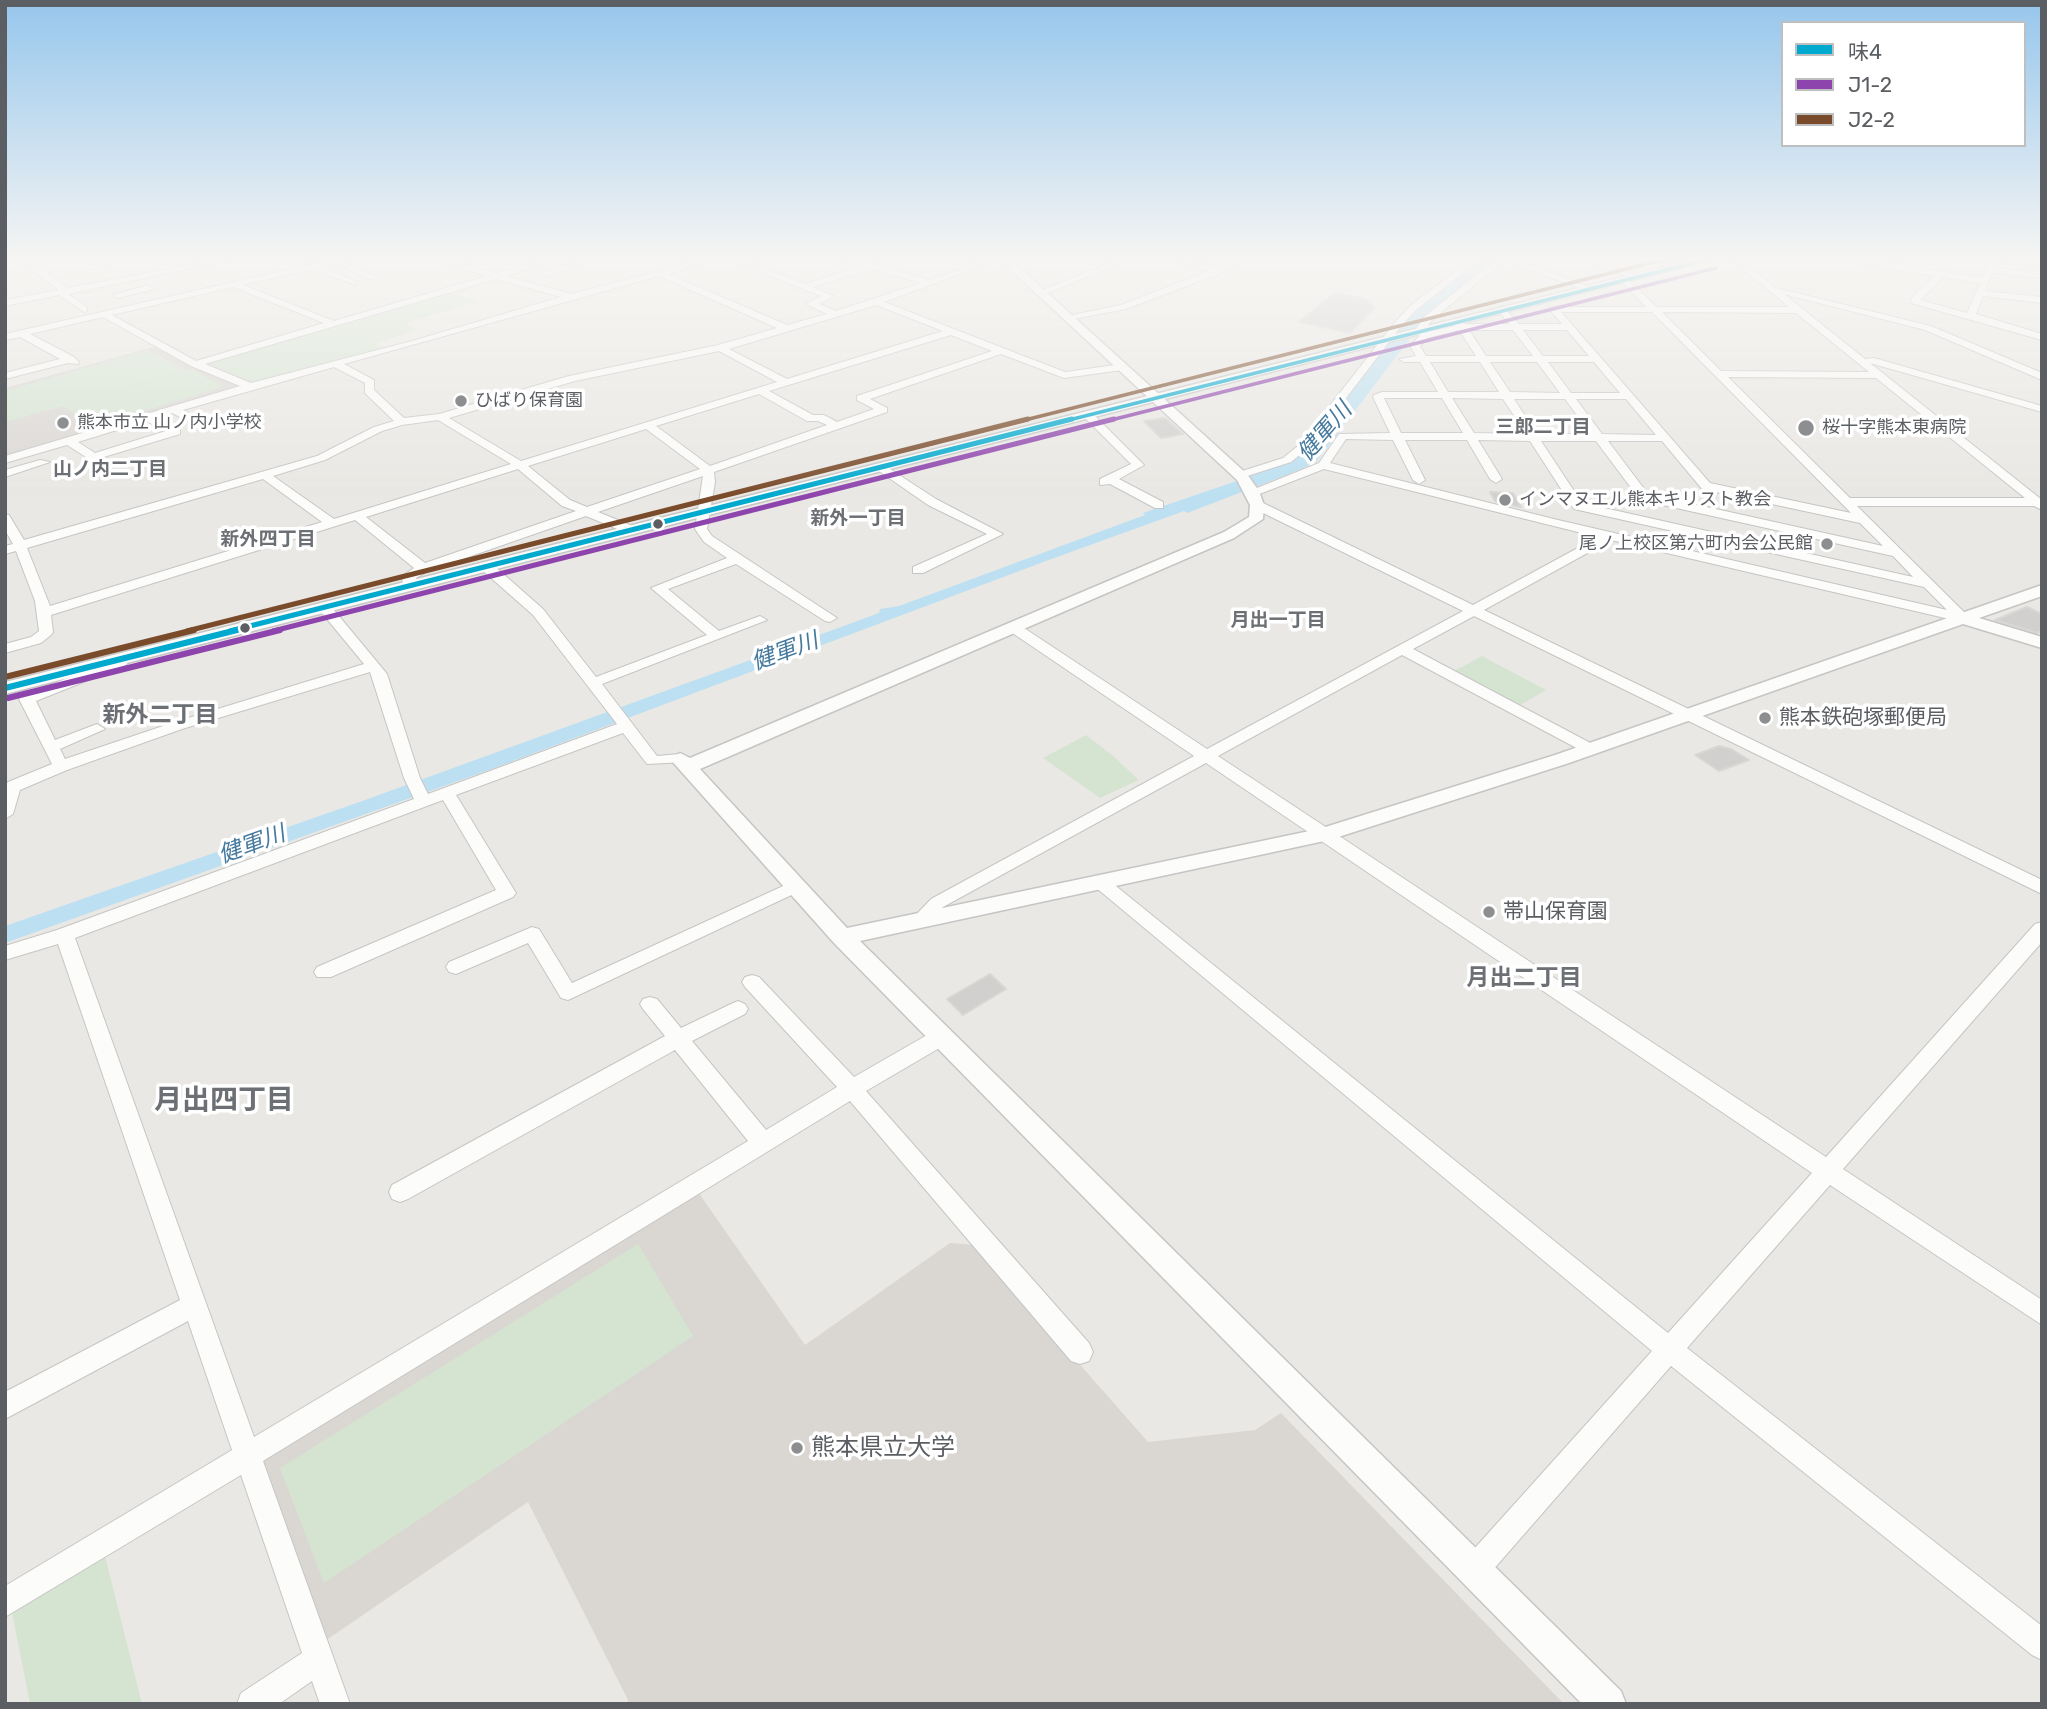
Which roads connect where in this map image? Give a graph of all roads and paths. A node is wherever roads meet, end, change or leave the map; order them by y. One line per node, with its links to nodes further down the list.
1 (29, 338): 32 (street)
2 (147, 338): 28 (street)
3 (286, 338): 28 (street)
4 (430, 338): 27 (street)
5 (756, 338): 19 (street)
6 (931, 338): 34 (street)
7 (969, 338): 20 (street)
8 (1090, 338): 29 (street)
9 (1386, 338): 18 (street)
10 (1396, 338): 18 (main road)
11 (1422, 338): 23 (street)
12 (1468, 338): 24 (street)
13 (1524, 338): 25 (street)
14 (1580, 338): 26 (street)
15 (1683, 338): 30 (street)
16 (1834, 338): 21 (street)
17 (1951, 338): 33 (street)
18 (1383, 341): 41 (main road); 65 (street)
19 (720, 348): 34 (street); 46 (street)
20 (1000, 351): 29 (street); 50 (street)
21 (1857, 355): 31 (street); 43 (street)
22 (1404, 359): 23 (street)
23 (1424, 359): 24 (street); 37 (street)
24 (1482, 359): 25 (street); 38 (street)
25 (1541, 359): 26 (street); 39 (street)
26 (1599, 359): 40 (street)
27 (334, 363): 35 (street); 47 (street)
28 (195, 364): 35 (street)
29 (1122, 367): 41 (street)
30 (1721, 374): 31 (street); 70 (street)
31 (1880, 375): 71 (street)
32 (5, 376)
33 (2042, 377)
34 (787, 383): 36 (street)
35 (250, 386): 42 (street)
36 (761, 391): 49 (street); 50 (street)
37 (1447, 395): 38 (street); 51 (street); 52 (street)
38 (1507, 395): 39 (street); 53 (street)
39 (1568, 396): 40 (street); 54 (street)
40 (1629, 396): 55 (street)
41 (1154, 397): 44 (main road); 65 (street)
42 (173, 409): 45 (street); 48 (street)
43 (2042, 409)
44 (1088, 415): 61 (main road); 72 (street)
45 (147, 417): 56 (street); 56 (street)
46 (440, 417): 47 (street); 59 (street)
47 (401, 422): 64 (street)
48 (204, 425)
49 (647, 425): 59 (street); 62 (street)
50 (836, 426): 62 (street)
51 (1398, 436): 52 (street); 60 (street); 66 (street)
52 (1471, 436): 53 (street); 67 (street)
53 (1534, 436): 54 (street); 73 (street)
54 (1600, 437): 55 (street); 74 (street)
55 (1665, 438): 68 (street)
56 (69, 441): 57 (street)
57 (5, 460)
58 (44, 462): 63 (street)
59 (520, 465): 75 (street); 77 (street)
60 (1323, 465): 69 (street); 81 (street)
61 (880, 467): 76 (main road); 94 (street)
62 (708, 471): 75 (street); 76 (street)
63 (5, 474)
64 (265, 475): 80 (street); 86 (street)
65 (1241, 476): 69 (street)
66 (1419, 480)
67 (1496, 480)
68 (1718, 489): 74 (street); 79 (street)
69 (1254, 496): 100 (street); 105 (street)
70 (1846, 502): 71 (street); 79 (street)
71 (2039, 504)
72 (1159, 505)
73 (1578, 506): 81 (street); 83 (street)
74 (1710, 511): 83 (street); 85 (street)
75 (585, 512): 82 (street); 93 (street)
76 (705, 512): 82 (main road); 90 (street)
77 (356, 516): 80 (street); 93 (street)
78 (5, 518): 86 (street)
79 (1864, 520): 88 (street)
80 (332, 524): 101 (street)
81 (1557, 524): 84 (street)
82 (631, 530): 92 (main road)
83 (1702, 533): 89 (street); 91 (street)
84 (1609, 536): 89 (street); 100 (street)
85 (1848, 542): 88 (street); 91 (street)
86 (20, 545): 87 (street); 101 (street)
87 (5, 550)
88 (1897, 552): 95 (street)
89 (1693, 556): 97 (street)
90 (737, 559): 102 (street); 106 (street)
91 (1843, 565): 95 (street); 97 (street)
92 (487, 567): 96 (main road); 112 (street)
93 (423, 568): 96 (street)
94 (918, 570)
95 (1928, 584): 103 (street)
96 (410, 586): 99 (main road)
97 (1837, 589): 103 (street)
98 (2042, 590): 103 (street)
99 (324, 607): 110 (main road); 111 (street)
100 (1473, 611): 109 (street); 114 (street)
101 (45, 612): 108 (street)
102 (830, 618)
103 (1962, 618): 107 (street); 114 (street)
104 (761, 620): 106 (street)
105 (1013, 627): 119 (street); 120 (street)
106 (717, 636): 112 (street)
107 (2042, 643)
108 (5, 649)
109 (1403, 650): 118 (street); 119 (street)
110 (142, 654): 113 (main road); 117 (street)
111 (373, 666): 121 (street); 123 (street)
112 (592, 683): 115 (street)
113 (5, 688)
114 (1686, 716): 118 (street); 128 (street)
115 (626, 725): 120 (street); 122 (street)
116 (97, 729): 117 (street)
117 (53, 746): 121 (street)
118 (1590, 749): 125 (street)
119 (1205, 757): 125 (street); 129 (street)
120 (673, 762): 127 (street)
121 (61, 766): 124 (street)
122 (447, 793): 123 (street); 135 (street)
123 (423, 800): 131 (street)
124 (5, 814)
125 (1322, 835): 126 (street); 143 (street)
126 (1100, 882): 129 (street); 147 (street)
127 (794, 887): 132 (street); 134 (street)
128 (2042, 888)
129 (921, 919): 132 (street)
130 (2042, 929): 143 (street)
131 (64, 935): 133 (street); 145 (street)
132 (842, 937): 139 (street)
133 (5, 953)
134 (456, 967)
135 (324, 972)
136 (752, 982): 141 (street)
137 (650, 1004): 140 (street)
138 (738, 1009): 140 (street)
139 (942, 1037): 141 (street); 151 (street)
140 (679, 1038): 142 (street); 144 (street)
141 (852, 1089): 142 (street); 148 (street)
142 (763, 1143): 150 (street)
143 (1828, 1171): 146 (street); 147 (street)
144 (400, 1192)
145 (194, 1305): 149 (street); 150 (street)
146 (2042, 1314)
147 (1669, 1349): 151 (street); 153 (street)
148 (1080, 1352)
149 (5, 1406)
150 (247, 1455): 152 (street); 154 (street)
151 (1475, 1569): 157 (street)
152 (5, 1603)
153 (2042, 1644)
154 (319, 1659): 155 (street); 156 (street)
155 (252, 1704)
156 (335, 1704)
157 (1608, 1704)

